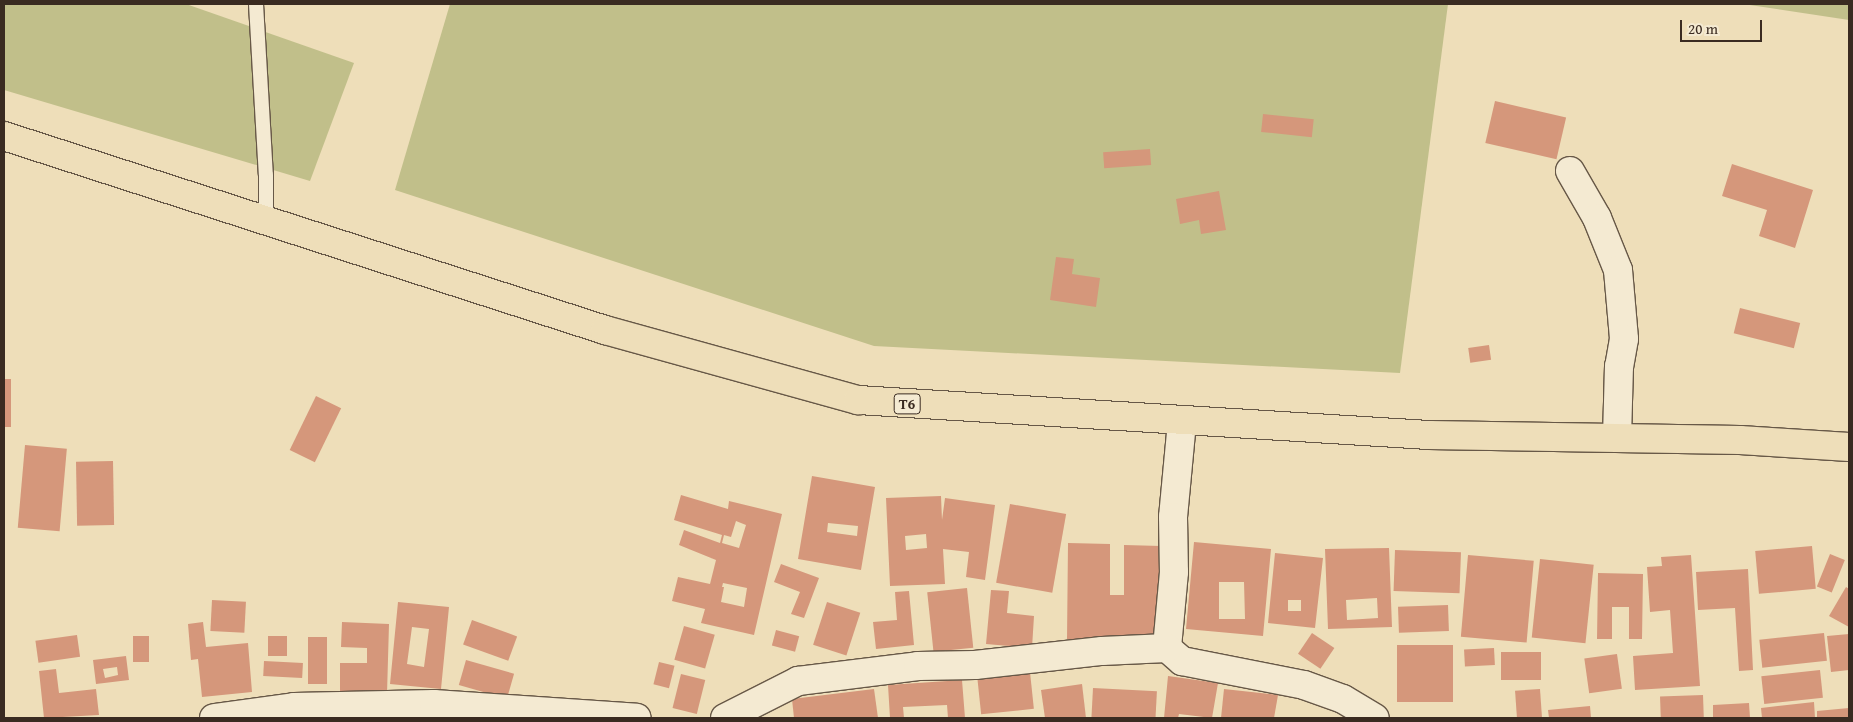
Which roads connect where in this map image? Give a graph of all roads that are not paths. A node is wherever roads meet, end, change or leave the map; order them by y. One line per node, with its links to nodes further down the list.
1 (256, 4): 4 (lane)
2 (4, 136): 4 (highway, T6)
3 (1570, 171): 6 (street)
4 (266, 220): 5 (highway, T6)
5 (1182, 422): 6 (highway, T6); 8 (street)
6 (1617, 437): 7 (highway, T6)
7 (1849, 447)
8 (1167, 648): 12 (street); 13 (street)
9 (433, 711): 10 (street); 11 (street)
10 (214, 718)
11 (637, 718)
12 (725, 718)
13 (1375, 718)

